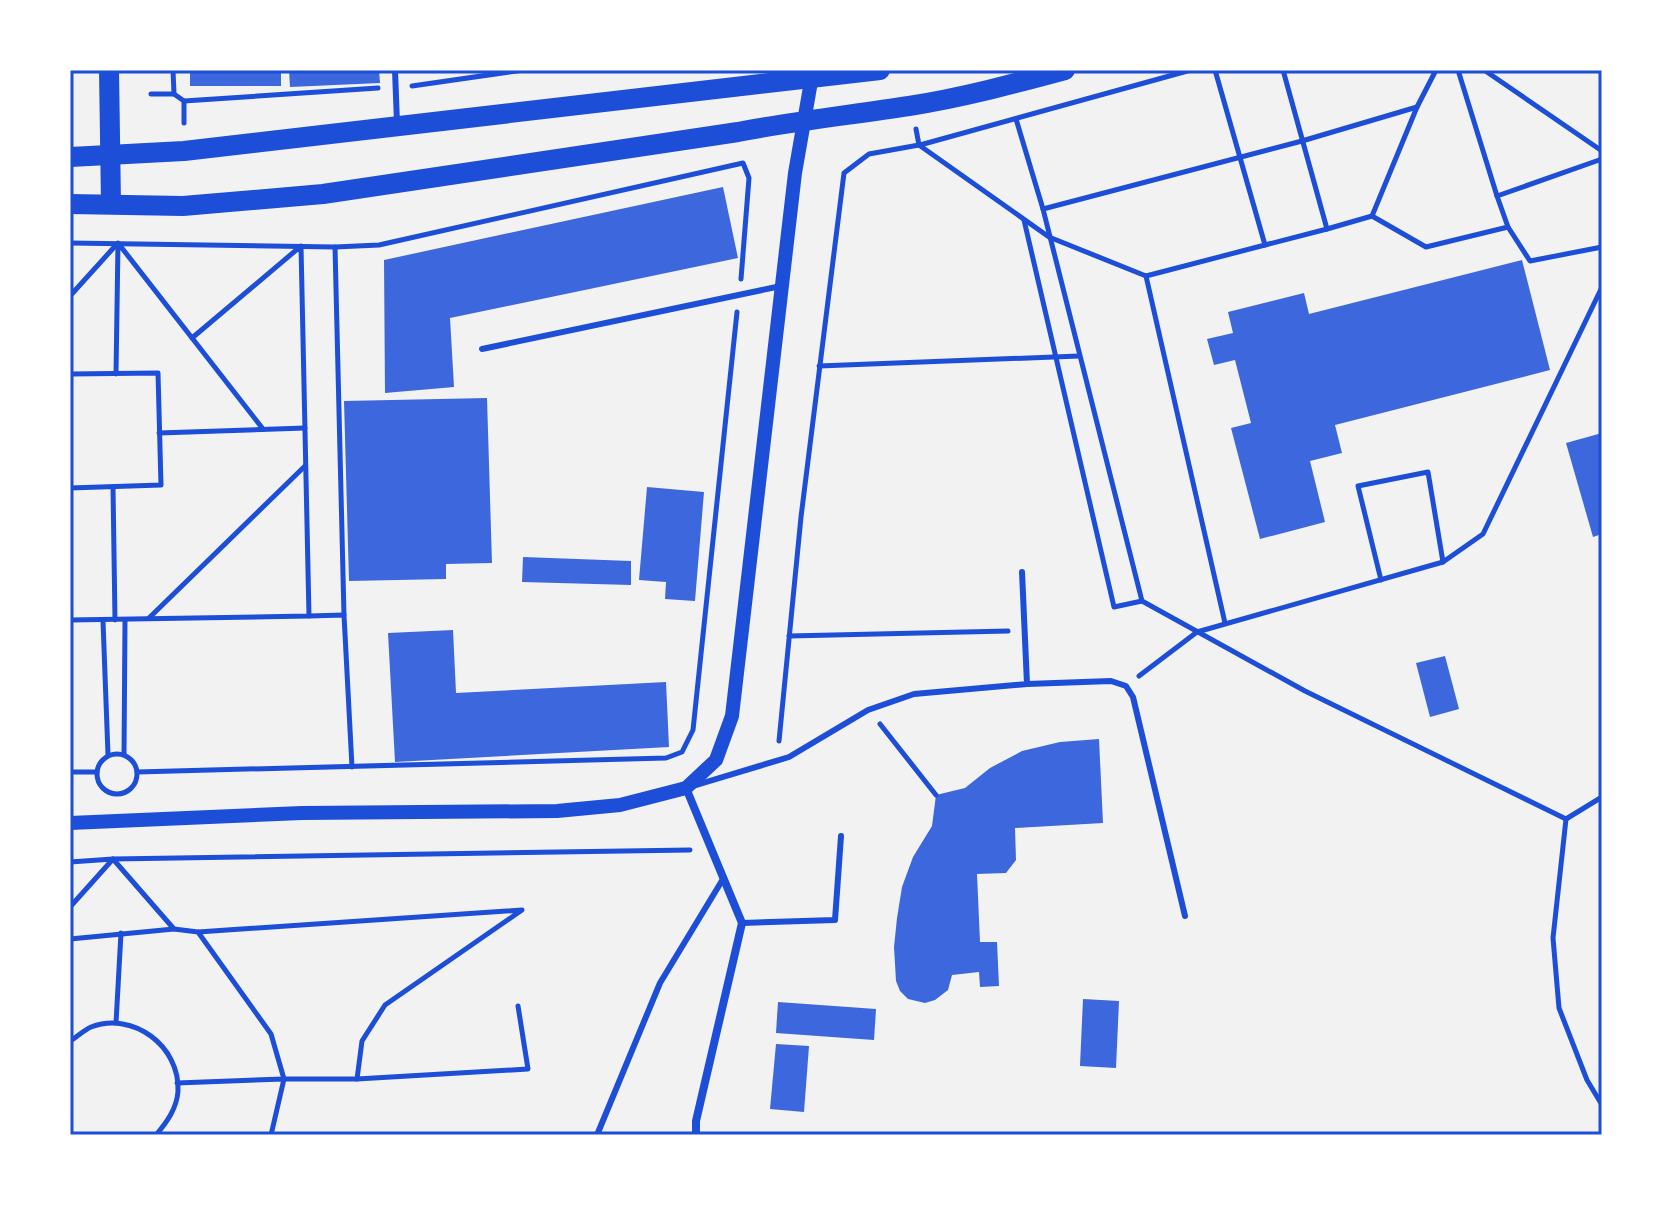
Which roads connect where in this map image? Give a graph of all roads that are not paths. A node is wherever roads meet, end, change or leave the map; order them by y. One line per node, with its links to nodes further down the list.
1 (109, 70): 8 (main road)
2 (395, 70): 7 (lane)
3 (880, 70): 5 (main road)
4 (1065, 70): 6 (main road)
5 (812, 74): 6 (street); 7 (main road)
6 (805, 119): 11 (main road); 12 (street)
7 (397, 127): 8 (main road)
8 (109, 156): 9 (main road); 11 (main road)
9 (70, 157)
10 (70, 204): 11 (main road)
11 (111, 204)
12 (781, 286): 13 (lane); 16 (street)
13 (482, 349)
14 (1022, 572): 15 (lane)
15 (1027, 684): 16 (lane); 20 (lane)
16 (686, 788): 17 (street); 19 (street)
17 (70, 823)
18 (841, 836): 21 (lane)
19 (723, 879): 21 (street); 22 (lane)
20 (1185, 916)
21 (742, 923): 23 (street)
22 (597, 1135)
23 (696, 1135)

